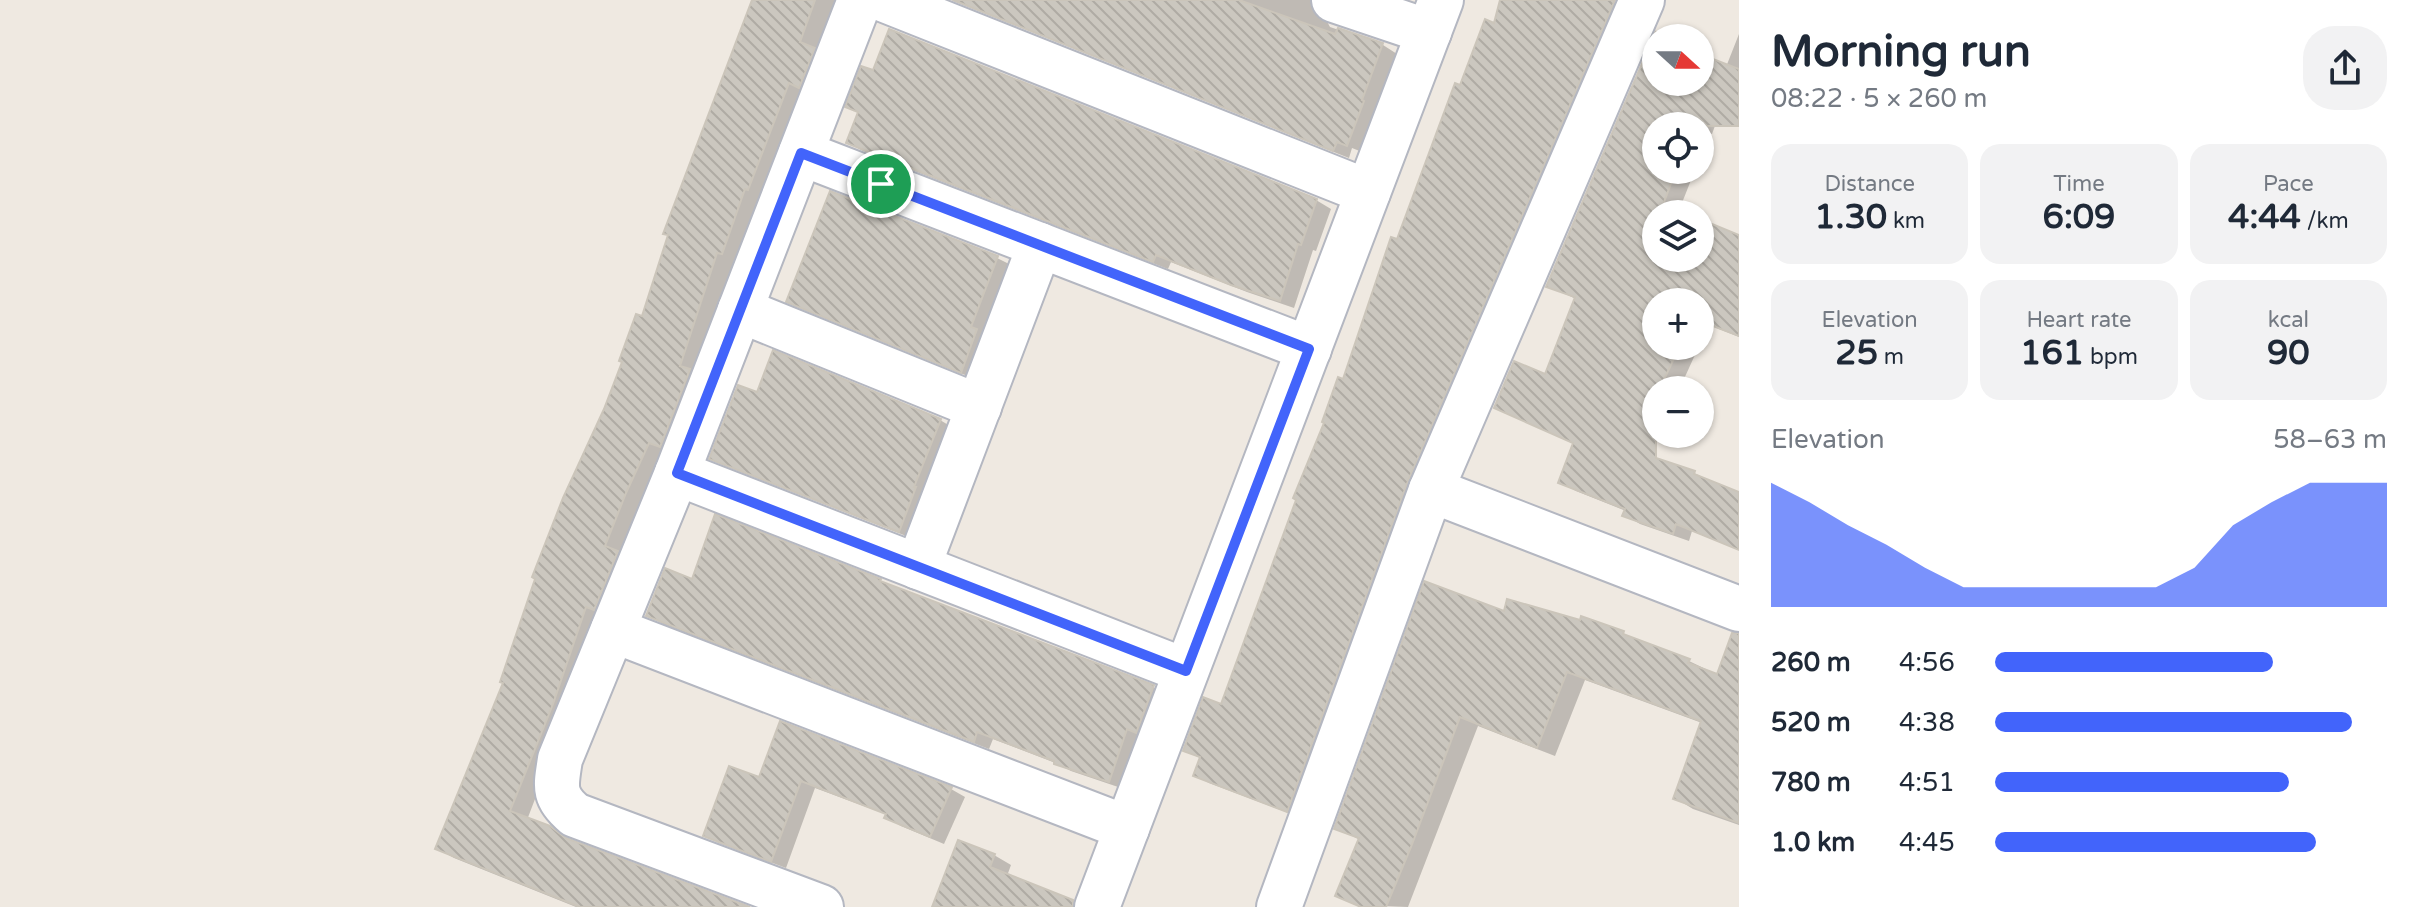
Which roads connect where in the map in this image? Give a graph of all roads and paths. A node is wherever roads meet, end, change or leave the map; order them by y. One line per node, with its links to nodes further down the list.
1 (860, 0): 6 (street)
2 (885, 0): 7 (street)
3 (1334, 0): 5 (street)
4 (1642, 0): 13 (street)
5 (1435, 16): 7 (street)
6 (801, 153): 8 (street); 9 (street)
7 (1368, 192): 10 (street)
8 (1040, 245): 10 (street); 11 (street)
9 (740, 310): 11 (street); 12 (street)
10 (1309, 349): 17 (street)
11 (979, 407): 14 (street)
12 (677, 473): 14 (street); 16 (street)
13 (1431, 490): 15 (street); 21 (street)
14 (918, 567): 17 (street)
15 (1739, 609)
16 (613, 630): 18 (street); 19 (street)
17 (1186, 671): 18 (street)
18 (1127, 828): 20 (street)
19 (821, 907)
20 (1097, 907)
21 (1279, 907)

